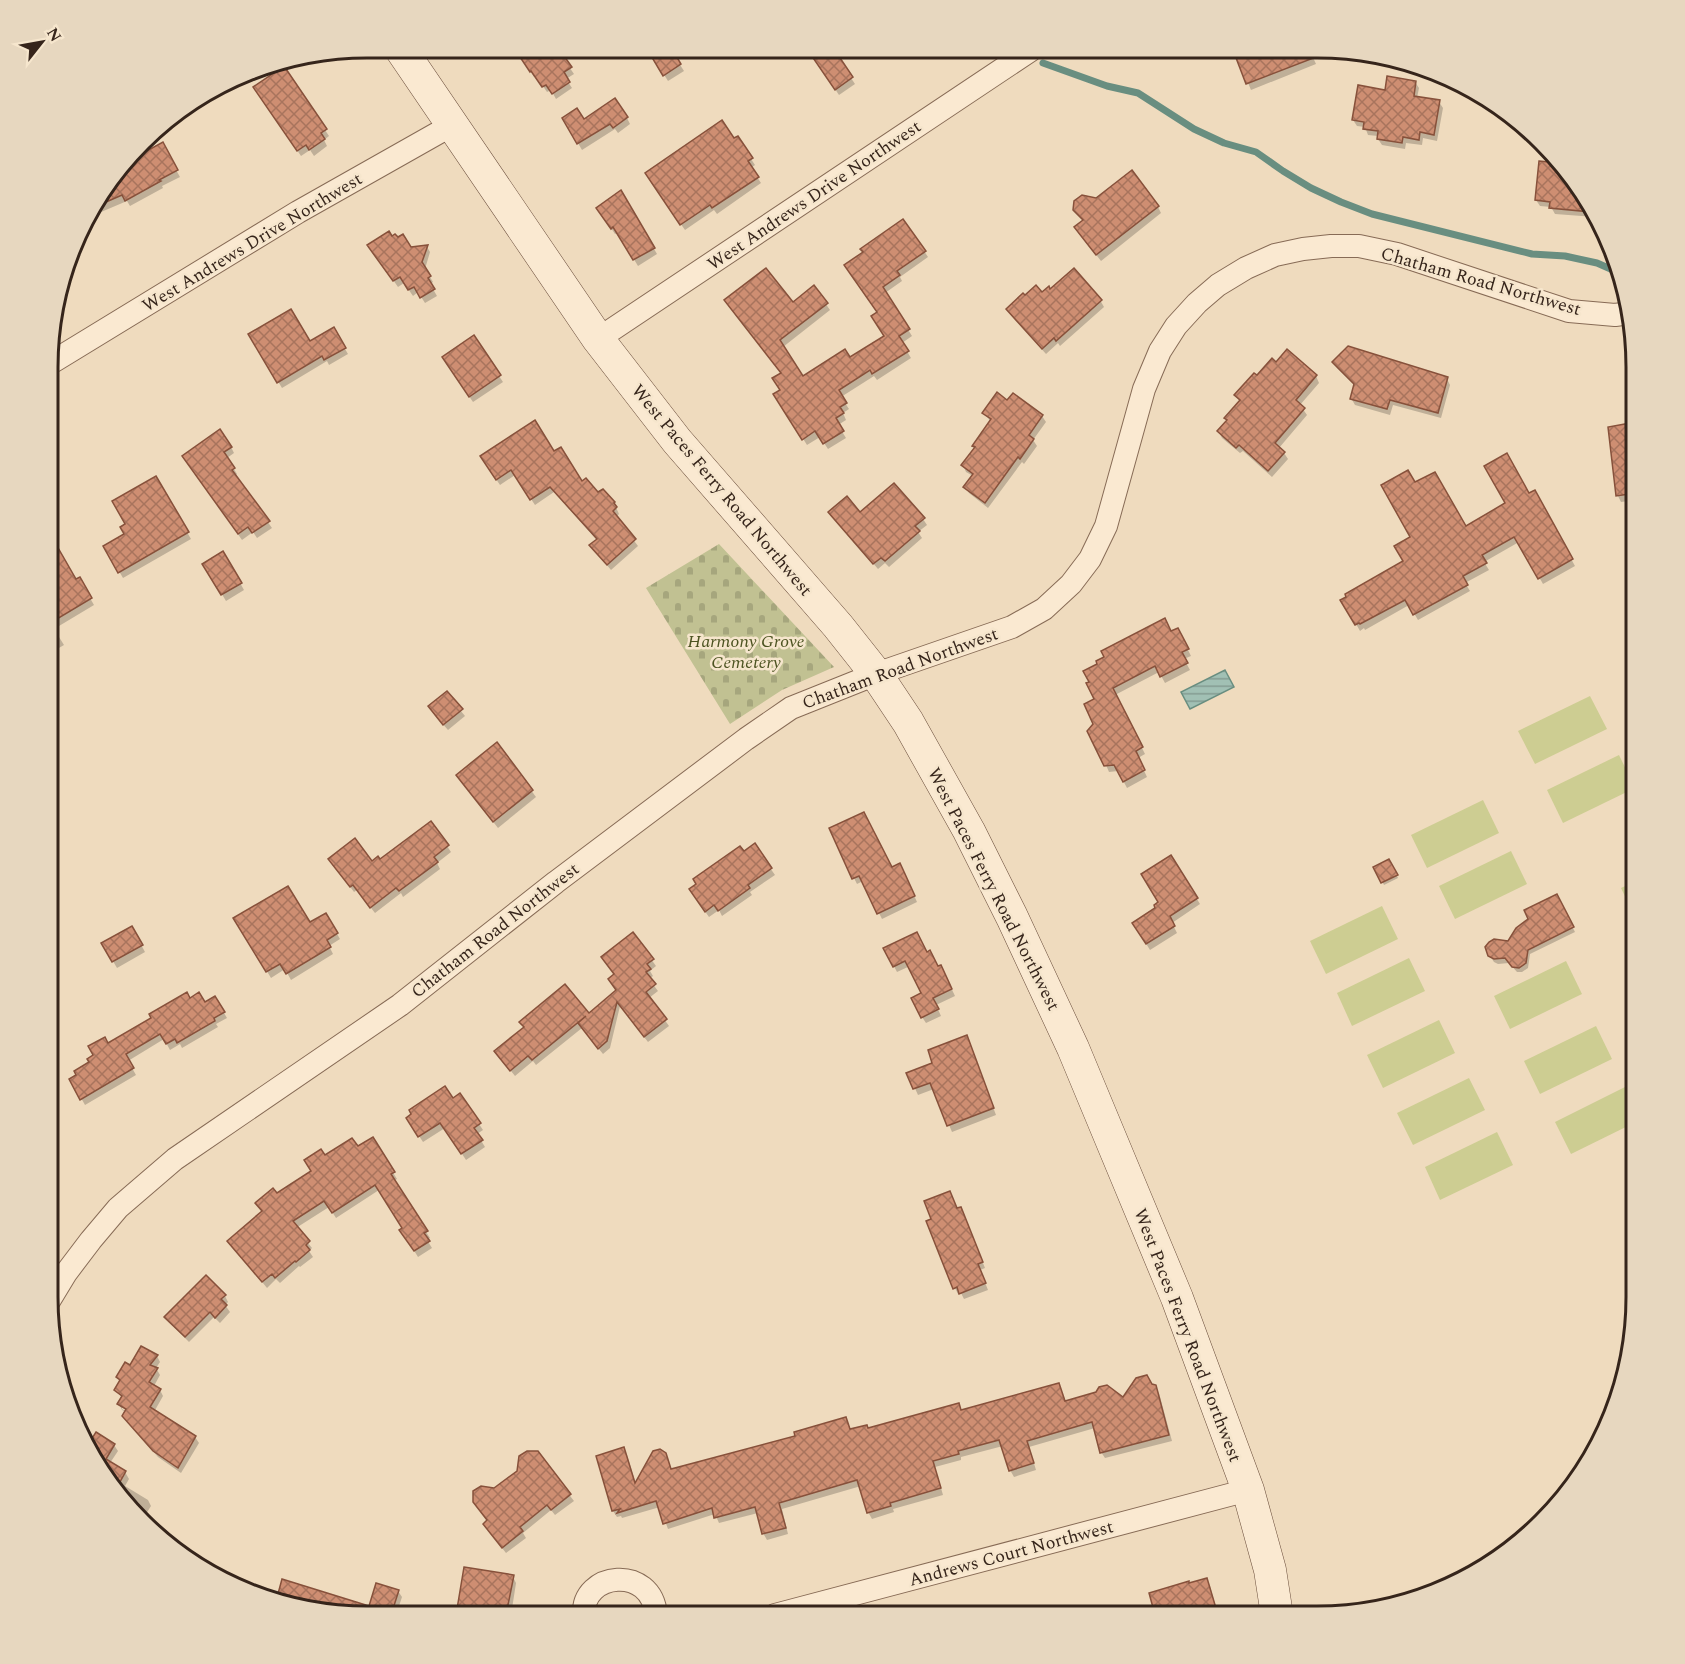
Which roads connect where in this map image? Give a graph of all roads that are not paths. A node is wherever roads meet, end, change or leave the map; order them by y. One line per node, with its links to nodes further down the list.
1 (407, 58): 3 (main road, West Paces Ferry Road Northwest)
2 (1018, 58): 5 (street, West Andrews Drive Northwest)
3 (452, 124): 5 (main road, West Paces Ferry Road Northwest); 6 (street, West Andrews Drive Northwest)
4 (1622, 314): 7 (street, Chatham Road Northwest)
5 (598, 339): 7 (main road, West Paces Ferry Road Northwest)
6 (58, 358)
7 (876, 674): 8 (street, Chatham Road Northwest); 9 (main road, West Paces Ferry Road Northwest)
8 (58, 1286)
9 (1248, 1490): 12 (street, Andrews Court Northwest); 13 (main road, West Paces Ferry Road Northwest)
10 (585, 1606): 11 (street)
11 (655, 1606)
12 (809, 1606)
13 (1276, 1606)

